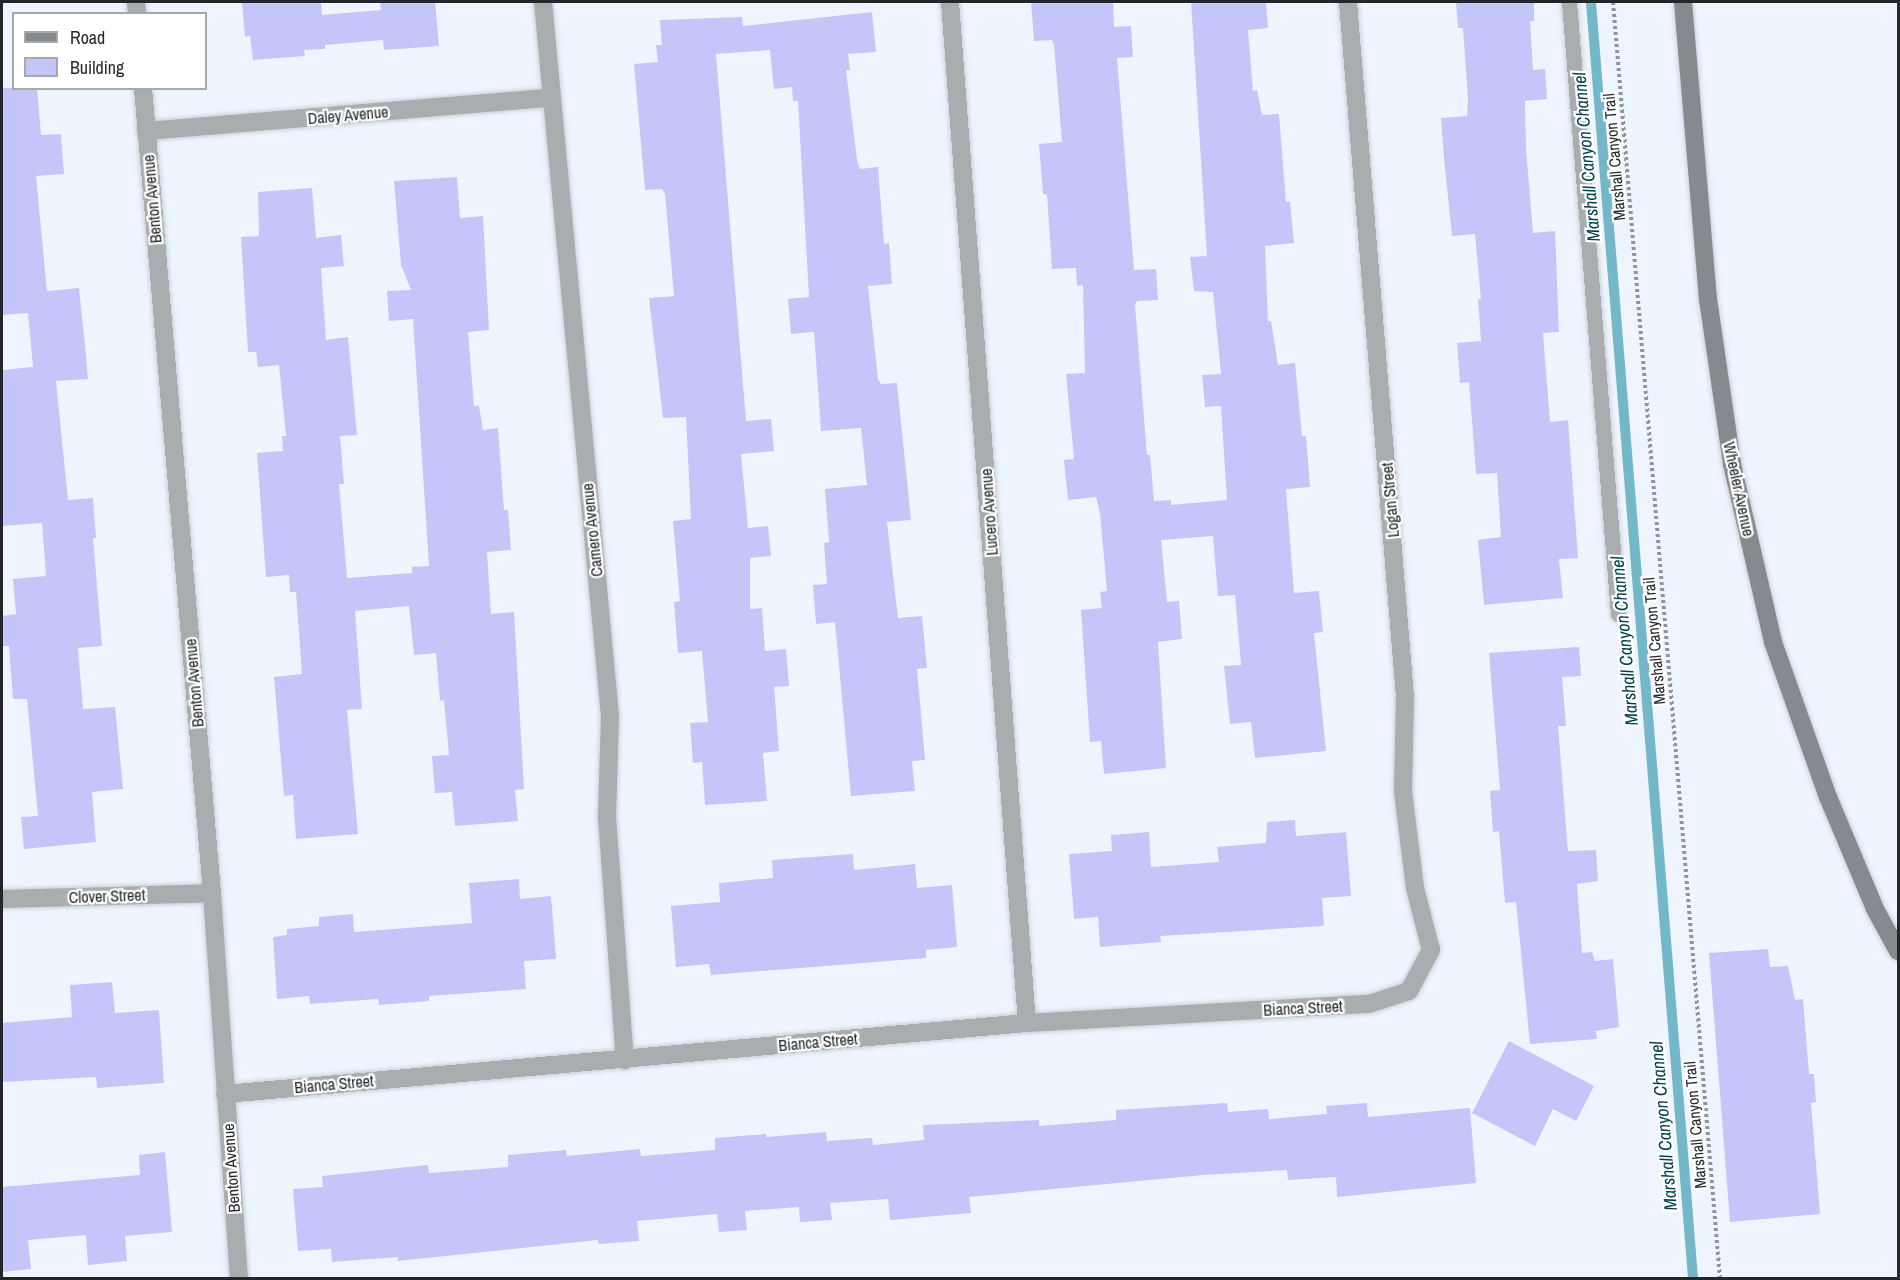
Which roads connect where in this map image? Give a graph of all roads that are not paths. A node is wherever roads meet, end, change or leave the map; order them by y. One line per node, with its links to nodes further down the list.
1 (543, 2): 7 (street, Camero Avenue)
2 (950, 2): 14 (street, Lucero Avenue)
3 (1348, 2): 13 (street, Logan Street)
4 (1569, 2): 9 (lane)
5 (1683, 2): 12 (main road, Wheeler Avenue)
6 (143, 90): 8 (street, Benton Avenue)
7 (550, 98): 8 (street, Daley Avenue); 15 (street, Camero Avenue)
8 (146, 131): 10 (street, Benton Avenue)
9 (1618, 614)
10 (212, 893): 11 (street, Clover Street); 16 (street, Benton Avenue)
11 (2, 899)
12 (1899, 951)
13 (1409, 991): 14 (street, Bianca Street)
14 (1027, 1023): 15 (street, Bianca Street)
15 (625, 1060): 16 (street, Bianca Street)
16 (225, 1094): 17 (street, Benton Avenue)
17 (239, 1278)

